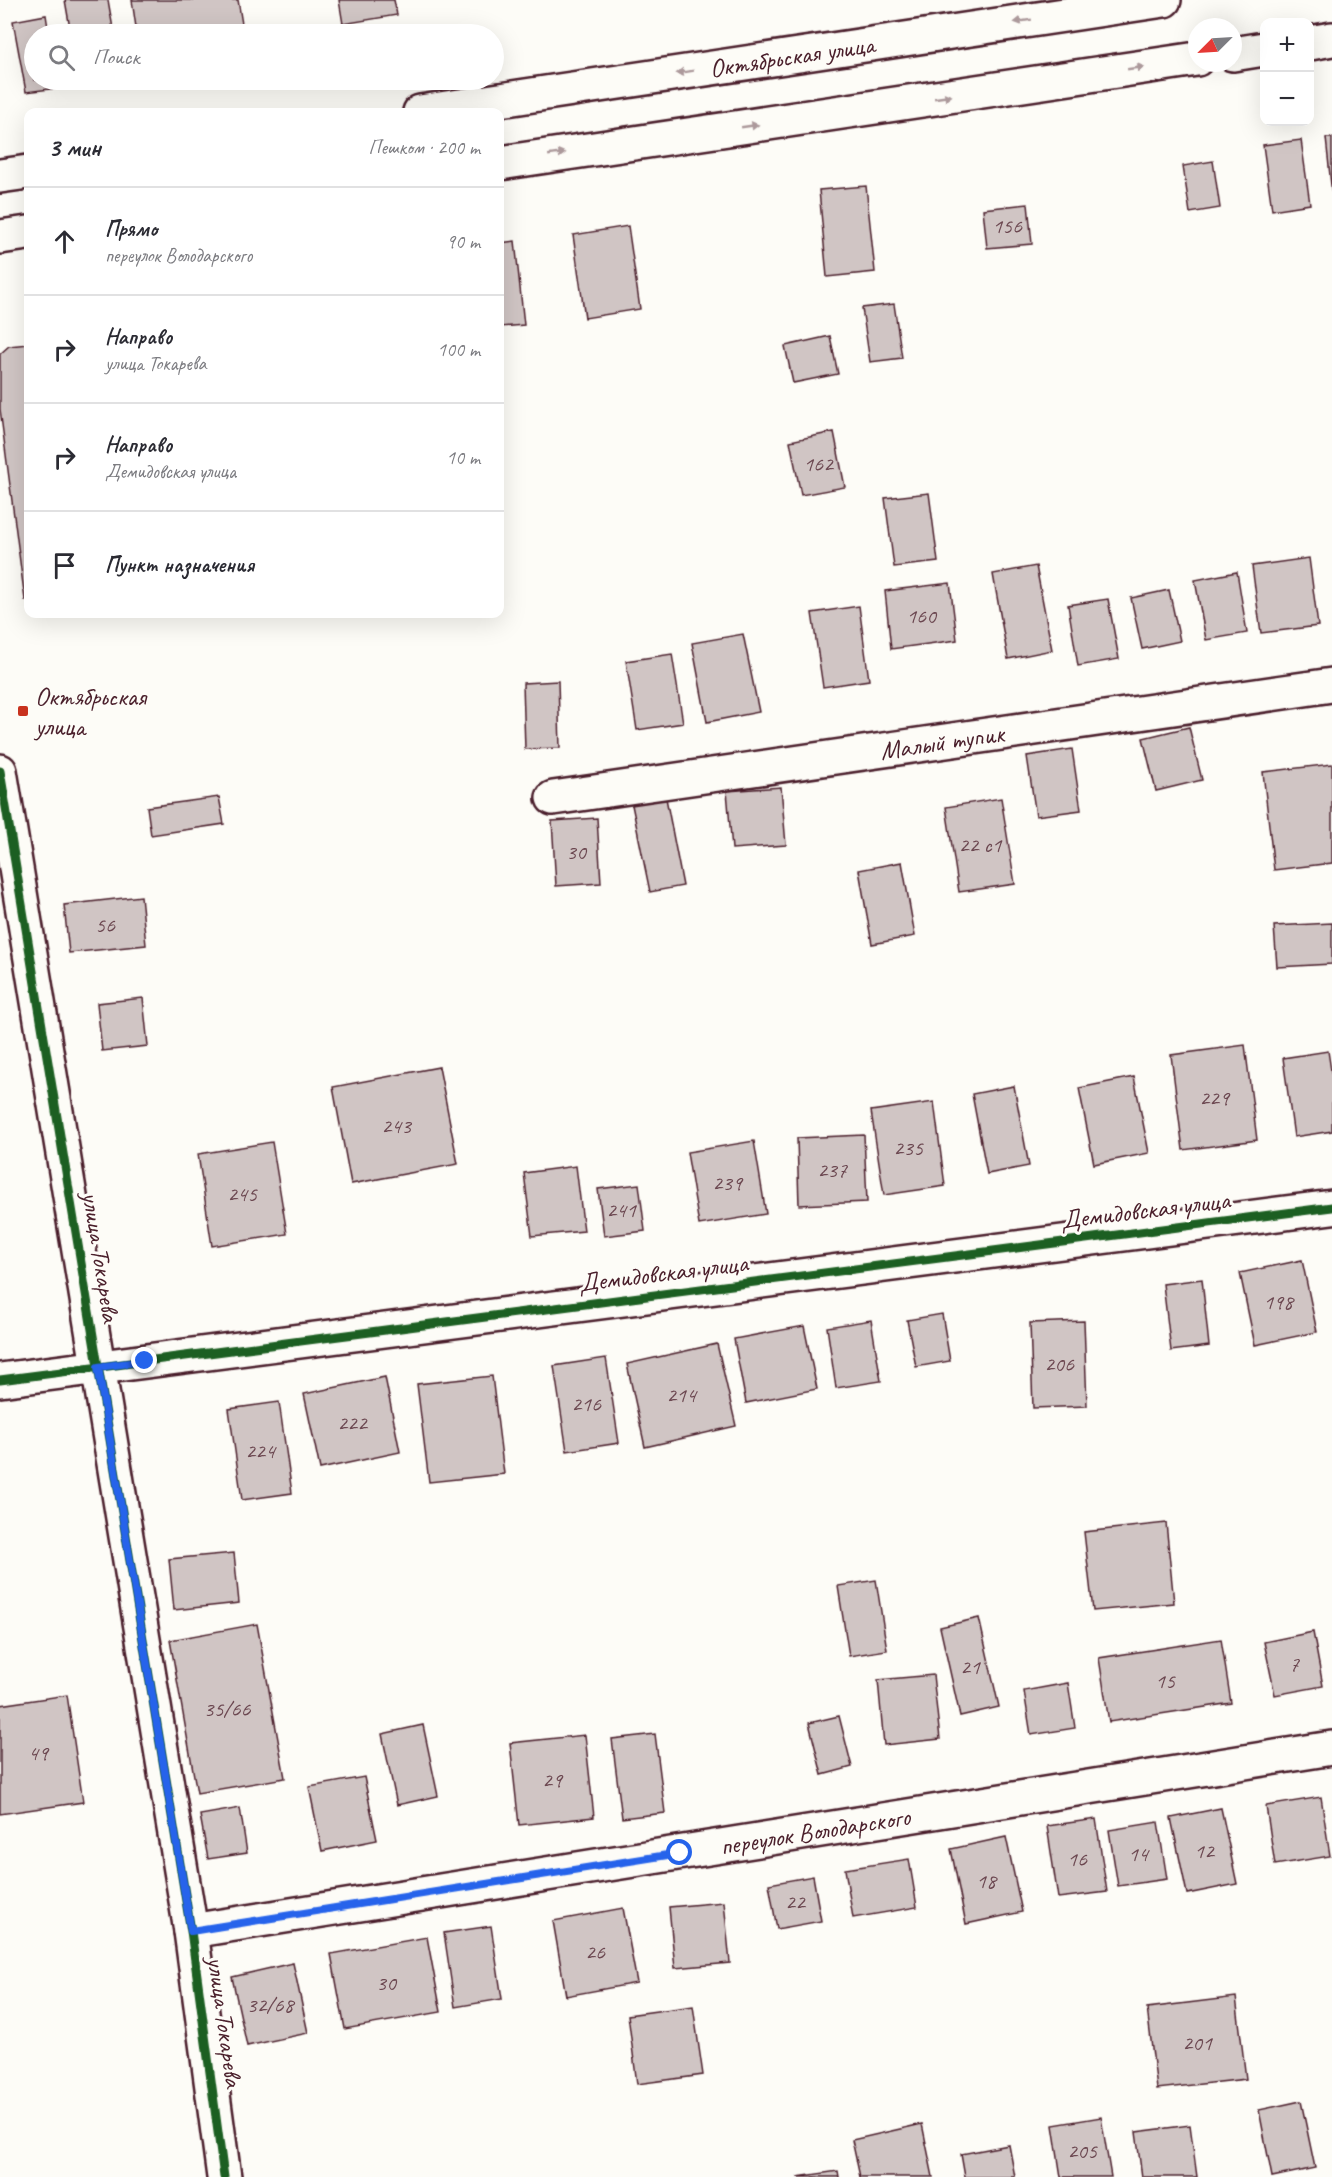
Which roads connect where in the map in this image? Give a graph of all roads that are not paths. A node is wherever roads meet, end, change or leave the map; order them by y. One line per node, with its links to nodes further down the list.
1 (1164, 0): 7 (street, Октябрьская улица, one-way to 7)
2 (1332, 39): 3 (street)
3 (1314, 42)
4 (1260, 50): 5 (street)
5 (1242, 53)
6 (1188, 60): 8 (street, one-way to 6)
7 (447, 108)
8 (504, 162)
9 (24, 173): 10 (street)
10 (0, 176)
11 (24, 234): 12 (street)
12 (0, 237)
13 (1332, 685): 15 (street, Малый тупик)
14 (0, 771): 17 (street, улица Токарева)
15 (553, 798)
16 (1332, 1207): 17 (street, Демидовская улица)
17 (98, 1367): 18 (street, Демидовская улица); 20 (street, улица Токарева)
18 (0, 1380)
19 (1332, 1748): 20 (street, переулок Володарского)
20 (191, 1931): 21 (street, улица Токарева)
21 (225, 2177)

